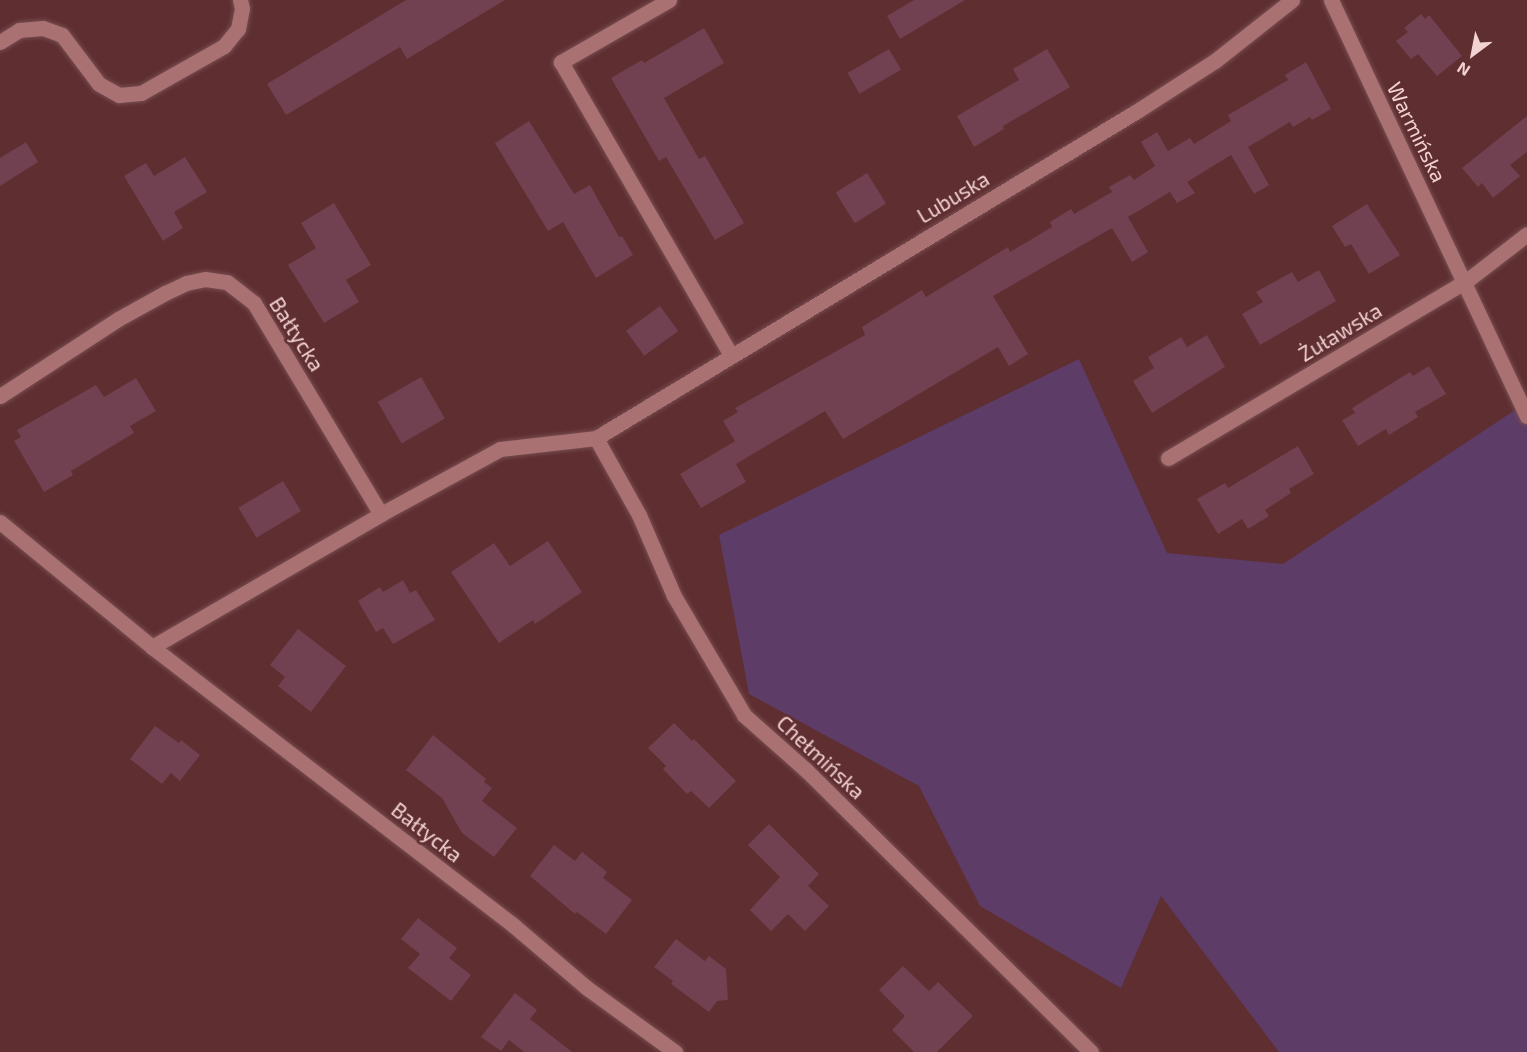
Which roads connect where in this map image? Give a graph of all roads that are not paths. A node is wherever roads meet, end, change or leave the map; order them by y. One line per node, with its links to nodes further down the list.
1 (240, 0): 5 (street)
2 (669, 0): 8 (street)
3 (1292, 0): 8 (street, Lubuska)
4 (1331, 0): 7 (street, Warmińska)
5 (0, 42)
6 (1527, 234): 7 (street, Żuławska)
7 (1465, 282): 10 (street, Warmińska); 12 (street, Żuławska)
8 (731, 355): 11 (street, Lubuska)
9 (0, 396): 13 (street, Bałtycka)
10 (1527, 416)
11 (596, 438): 13 (street); 17 (street, Chełmińska)
12 (1168, 458)
13 (381, 514): 15 (street)
14 (0, 522): 15 (street, Bałtycka)
15 (152, 647): 16 (street, Bałtycka)
16 (675, 1052)
17 (1091, 1052)

